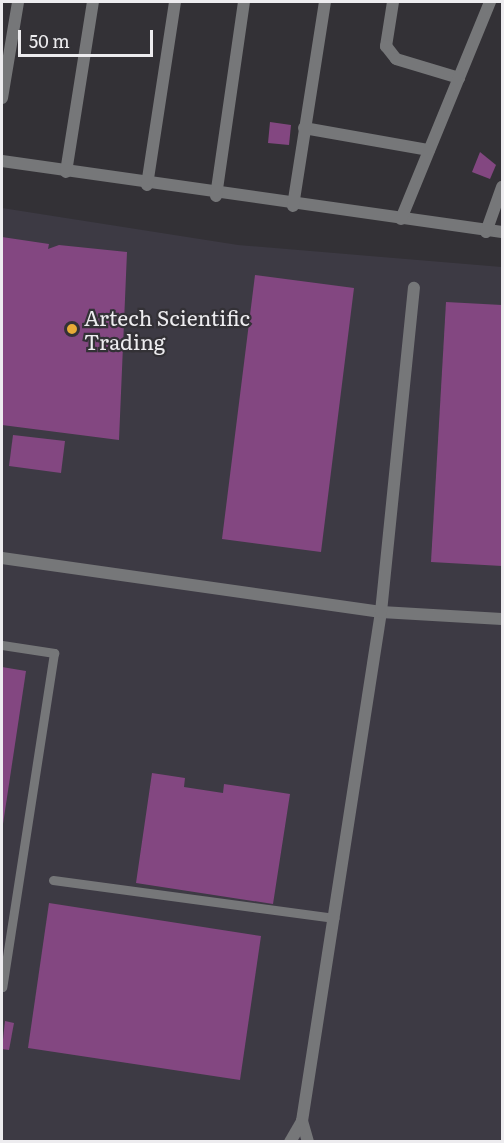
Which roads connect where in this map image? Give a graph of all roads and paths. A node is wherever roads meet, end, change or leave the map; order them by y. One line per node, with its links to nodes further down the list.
1 (18, 2): 9 (street)
2 (93, 2): 13 (street)
3 (175, 2): 14 (street)
4 (244, 2): 16 (street)
5 (325, 2): 10 (street)
6 (393, 2): 8 (street)
7 (490, 2): 8 (street)
8 (459, 78): 11 (street)
9 (2, 94)
10 (304, 128): 11 (street); 17 (street)
11 (429, 150): 18 (street)
12 (2, 161): 13 (street)
13 (66, 172): 14 (street)
14 (147, 185): 16 (street)
15 (502, 187): 19 (street)
16 (216, 196): 17 (street)
17 (293, 206): 18 (street)
18 (401, 219): 19 (street)
19 (486, 232): 20 (street)
20 (502, 232)
21 (414, 288): 23 (street)
22 (2, 558): 23 (street)
23 (381, 612): 24 (street); 27 (street)
24 (502, 619)
25 (2, 645): 28 (lane)
26 (53, 879): 27 (lane)
27 (334, 918): 29 (street)
28 (2, 987)
29 (302, 1121): 30 (street); 31 (street)
30 (290, 1142)
31 (308, 1142)

